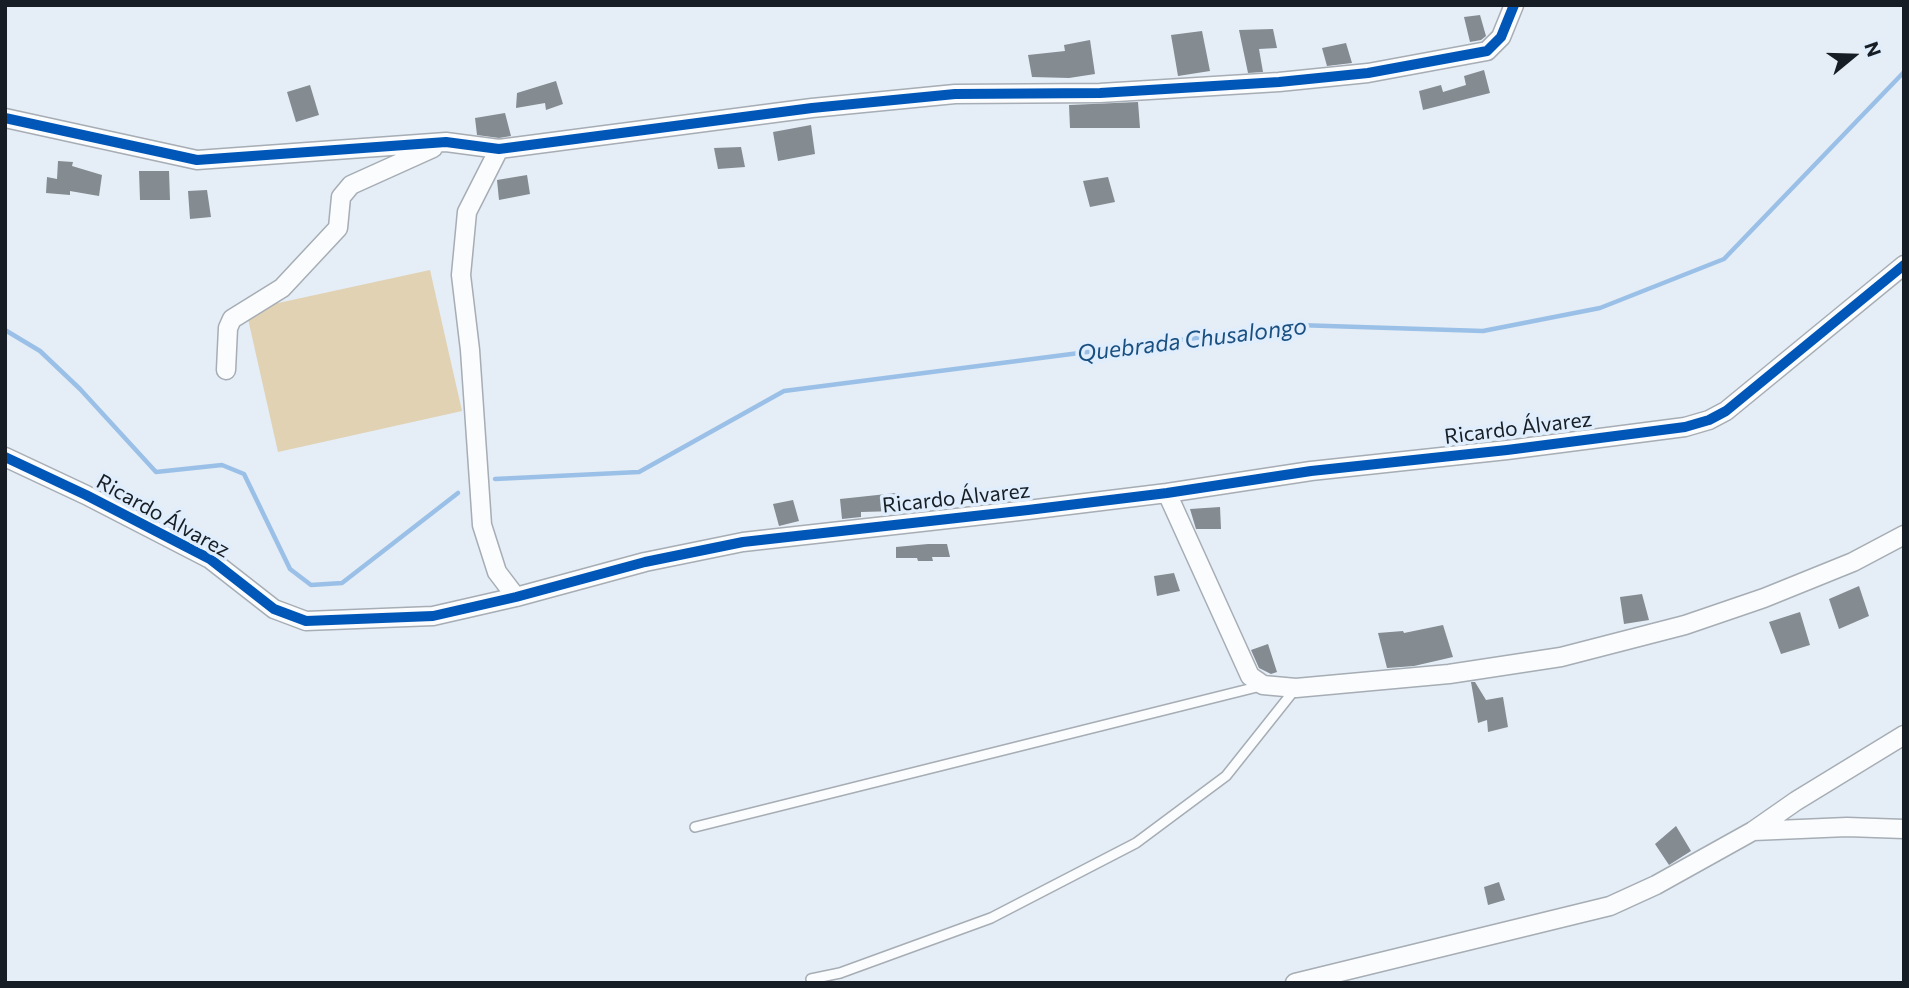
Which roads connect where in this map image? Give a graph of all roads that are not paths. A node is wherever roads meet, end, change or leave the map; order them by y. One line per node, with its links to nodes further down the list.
1 (1514, 5): 4 (street)
2 (5, 118): 3 (street)
3 (446, 142): 4 (street); 6 (street)
4 (499, 149): 10 (street)
5 (1904, 265): 8 (street, Ricardo Álvarez)
6 (226, 370)
7 (5, 457): 10 (street, Ricardo Álvarez)
8 (1167, 493): 10 (street, Ricardo Álvarez); 11 (street)
9 (1904, 535): 12 (street)
10 (516, 597)
11 (1263, 685): 12 (street); 14 (lane)
12 (1296, 688): 17 (lane)
13 (1904, 735): 16 (street)
14 (695, 827)
15 (1904, 829): 16 (street)
16 (1753, 831): 18 (street)
17 (811, 979)
18 (1296, 983)

